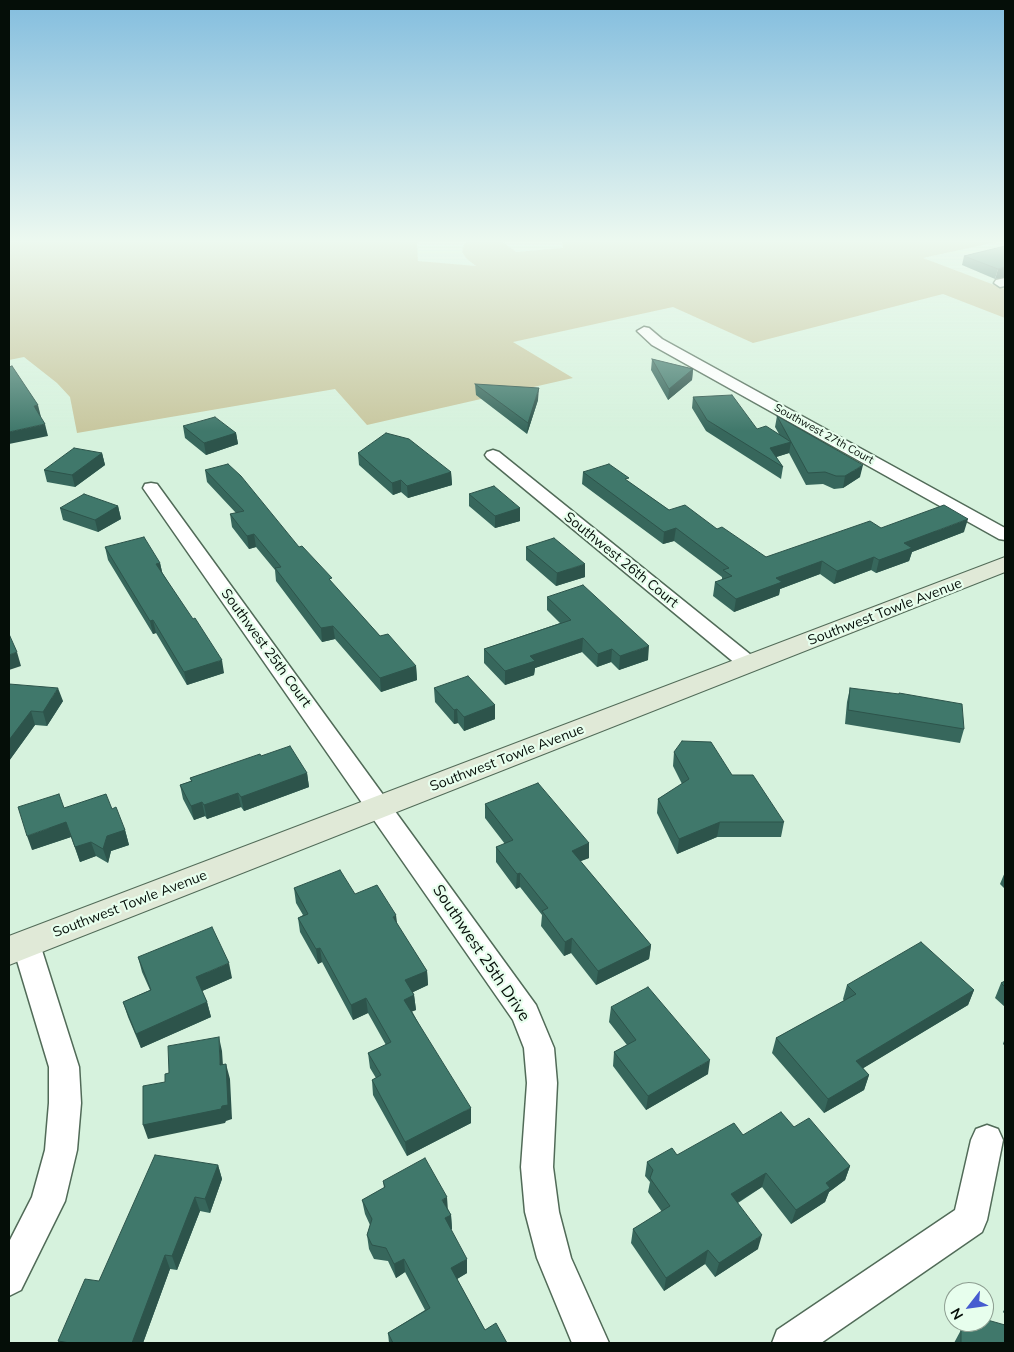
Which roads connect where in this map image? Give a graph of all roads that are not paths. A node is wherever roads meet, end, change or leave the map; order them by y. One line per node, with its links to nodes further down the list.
1 (644, 330): 4 (street, Southwest 27th Court)
2 (493, 455): 6 (street, Southwest 26th Court)
3 (151, 488): 7 (street, Southwest 25th Court)
4 (1005, 535)
5 (1005, 564): 6 (main road, Southwest Towle Avenue)
6 (750, 664): 7 (main road, Southwest Towle Avenue)
7 (380, 808): 8 (main road, Southwest Towle Avenue); 11 (street, Southwest 25th Drive)
8 (18, 948): 10 (street)
9 (987, 1140): 12 (street)
10 (9, 1278)
11 (591, 1343)
12 (790, 1343)

